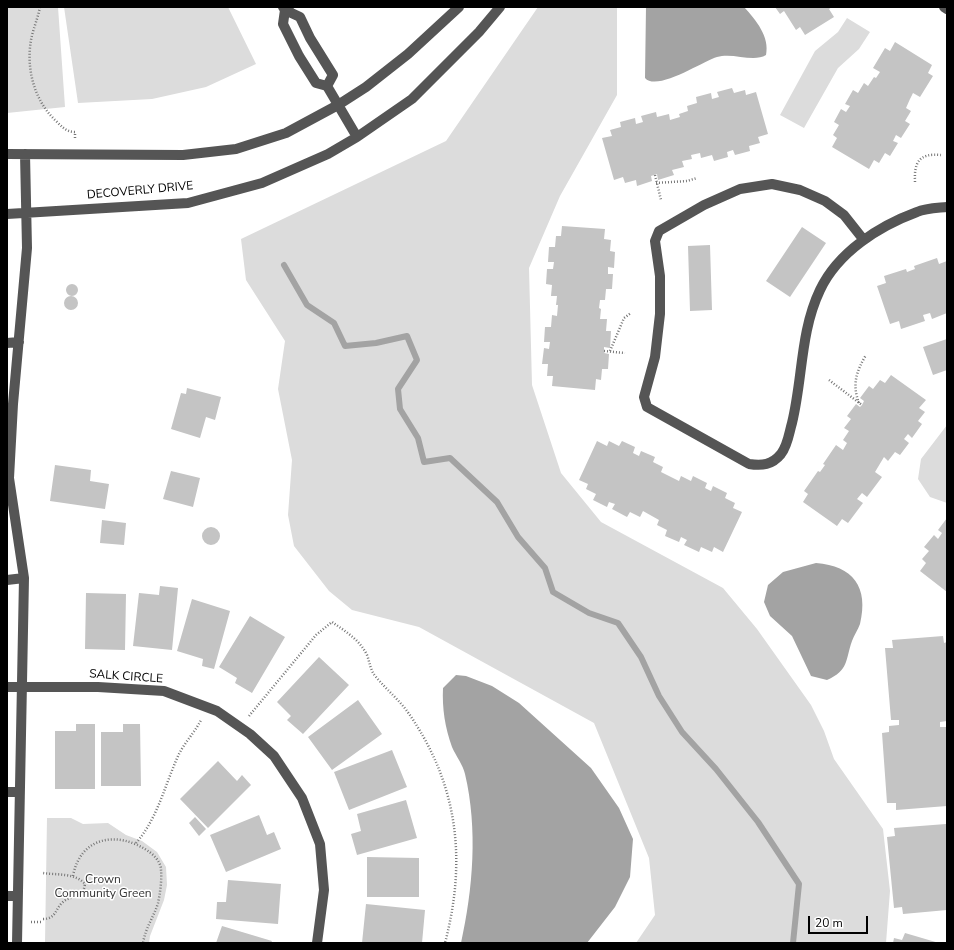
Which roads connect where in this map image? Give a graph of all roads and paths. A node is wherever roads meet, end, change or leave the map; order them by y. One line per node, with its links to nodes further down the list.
1 (40, 7): 9 (path)
2 (459, 7): 8 (street)
3 (500, 7): 10 (street, DECOVERLY DRIVE)
4 (944, 7): 6 (street)
5 (286, 8): 7 (street); 7 (street)
6 (947, 8)
7 (327, 86): 8 (street)
8 (338, 105): 10 (street); 12 (street)
9 (69, 132)
10 (357, 137): 20 (street, DECOVERLY DRIVE)
11 (7, 154): 12 (street)
12 (25, 154): 20 (street)
13 (940, 155): 16 (path)
14 (654, 175): 17 (path)
15 (697, 178): 17 (path)
16 (915, 182)
17 (656, 183): 18 (path)
18 (661, 200)
19 (947, 207): 22 (street)
20 (27, 212): 21 (street, DECOVERLY DRIVE); 24 (street)
21 (7, 214)
22 (863, 239): 22 (street)
23 (630, 313): 27 (path)
24 (19, 342): 25 (street); 31 (street)
25 (7, 343)
26 (604, 351): 27 (path)
27 (610, 351): 28 (path)
28 (625, 353)
29 (866, 356): 30 (path)
30 (828, 380)
31 (8, 478): 32 (street)
32 (24, 578): 33 (street); 35 (street)
33 (7, 580)
34 (7, 687): 35 (street, SALK CIRCLE)
35 (22, 687): 36 (street, SALK CIRCLE); 39 (street)
36 (208, 708): 37 (street, SALK CIRCLE); 40 (path)
37 (240, 728): 47 (street, SALK CIRCLE); 48 (path)
38 (7, 792): 39 (street)
39 (19, 792): 43 (street)
40 (136, 843): 42 (path); 46 (path)
41 (43, 873): 42 (path)
42 (73, 876): 44 (path)
43 (12, 896): 45 (street)
44 (30, 922)
45 (17, 943)
46 (143, 943)
47 (317, 943)
48 (445, 943)

